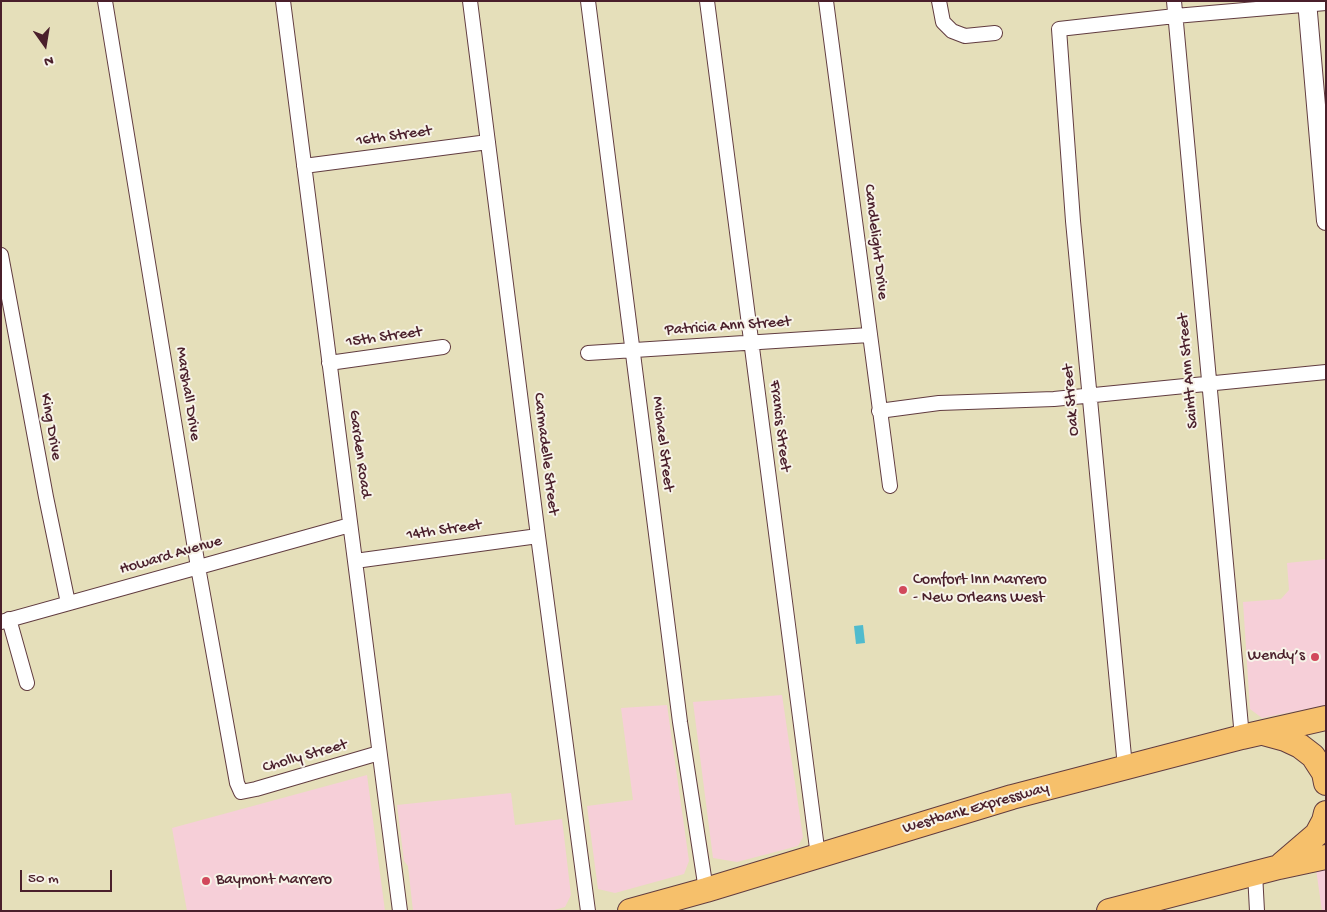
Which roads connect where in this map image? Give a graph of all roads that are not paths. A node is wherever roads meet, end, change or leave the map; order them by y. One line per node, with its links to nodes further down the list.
1 (104, 1): 31 (street, Marshall Drive)
2 (283, 1): 14 (street, Garden Road)
3 (470, 1): 13 (street, Carmadelle Street)
4 (588, 1): 20 (street, Michael Street)
5 (707, 1): 18 (street, Francis Street)
6 (826, 1): 17 (street, Candlelight Drive)
7 (939, 1): 12 (street)
8 (1174, 1): 11 (street, Saintt Ann Street)
9 (1307, 3): 10 (street); 11 (street); 15 (street)
10 (1326, 3)
11 (1175, 16): 24 (street, Saintt Ann Street); 25 (street, Oak Street)
12 (994, 33)
13 (488, 142): 14 (street, 16th Street); 29 (street, Carmadelle Street)
14 (304, 166): 22 (street, Garden Road)
15 (1326, 221)
16 (1, 255): 32 (street, King Drive)
17 (870, 335): 18 (street, Patricia Ann Street); 26 (street, Candlelight Drive)
18 (751, 344): 20 (street, Patricia Ann Street); 42 (street, Francis Street)
19 (443, 347): 22 (street, 15th Street)
20 (633, 351): 21 (street, Patricia Ann Street); 46 (street, Michael Street)
21 (588, 353)
22 (329, 363): 28 (street, Garden Road)
23 (1326, 372): 24 (street)
24 (1208, 383): 25 (street); 36 (street, Saintt Ann Street)
25 (1089, 395): 26 (street); 38 (street, Oak Street)
26 (879, 411): 27 (street, Candlelight Drive)
27 (890, 486)
28 (350, 525): 30 (street, Garden Road); 31 (street, Howard Avenue)
29 (538, 536): 30 (street, 14th Street); 49 (street, Carmadelle Street)
30 (355, 561): 37 (street, Garden Road)
31 (198, 567): 32 (street, Howard Avenue); 40 (street, Marshall Drive)
32 (68, 604): 33 (street, Howard Avenue)
33 (5, 621): 34 (street)
34 (27, 683)
35 (1326, 718): 36 (highway, Westbank Expressway)
36 (1251, 735): 38 (highway, Westbank Expressway); 39 (highway)
37 (379, 753): 40 (street, Cholly Street); 48 (street, Garden Road)
38 (1125, 767): 42 (highway, Westbank Expressway)
39 (1326, 783)
40 (241, 792)
41 (1326, 813): 44 (highway)
42 (818, 856): 46 (highway, Westbank Expressway)
43 (1326, 857): 44 (highway)
44 (1279, 867): 45 (highway)
45 (1255, 873): 47 (highway); 52 (street)
46 (706, 890): 50 (highway, Westbank Expressway)
47 (1134, 908): 51 (highway)
48 (400, 911)
49 (588, 911)
50 (630, 911)
51 (1109, 911)
52 (1258, 911)

